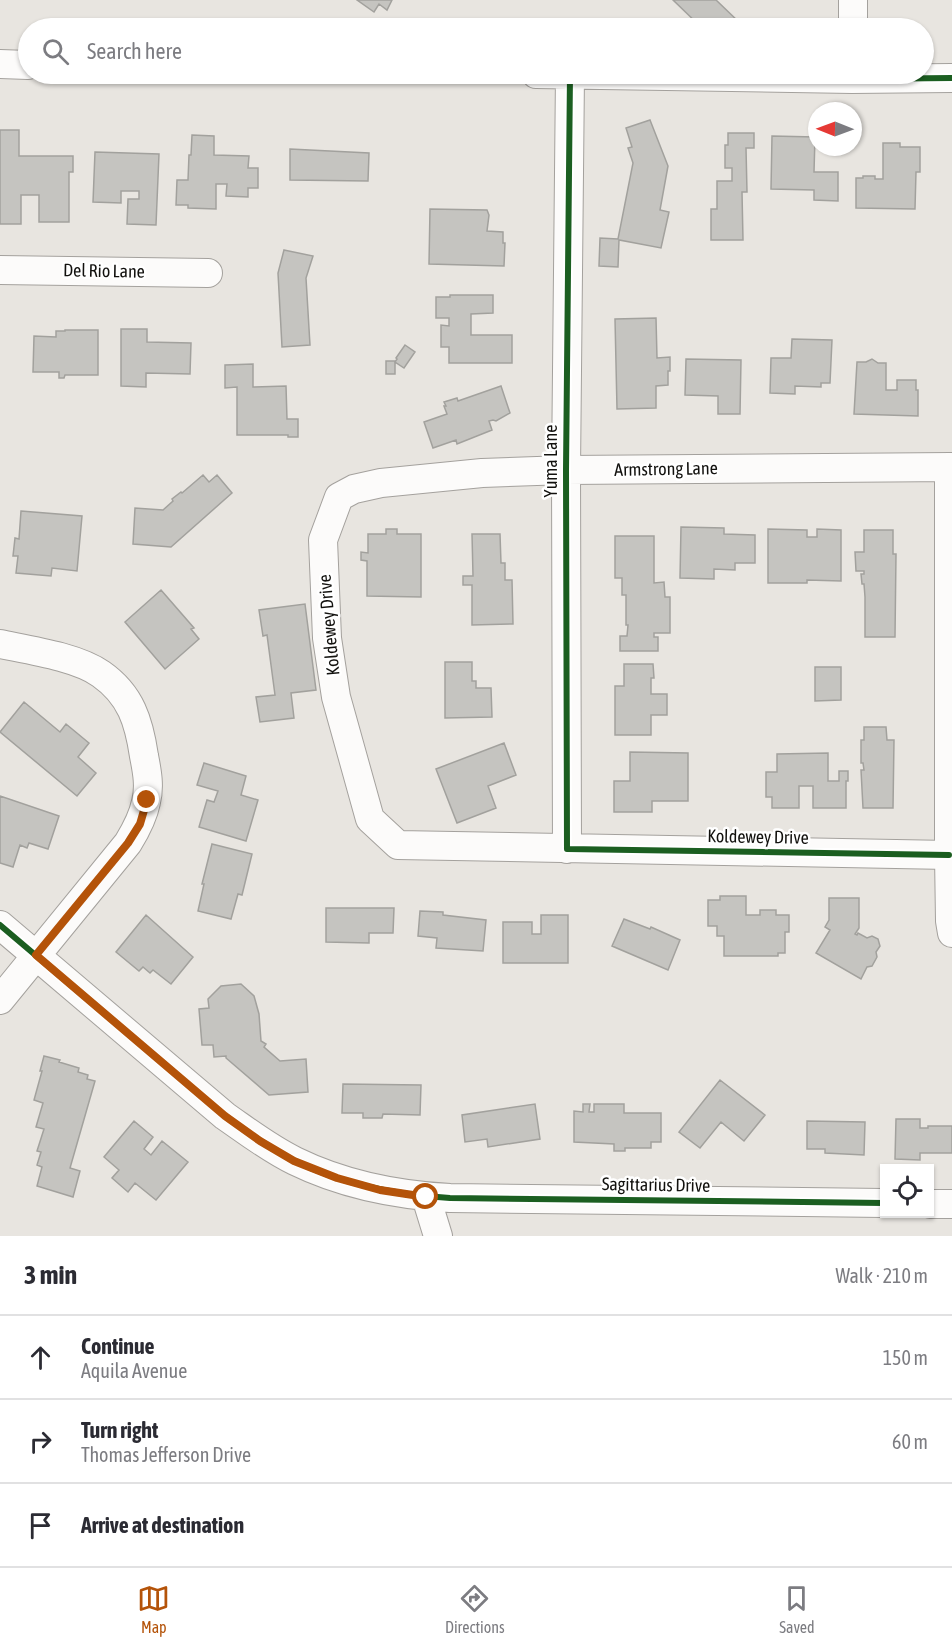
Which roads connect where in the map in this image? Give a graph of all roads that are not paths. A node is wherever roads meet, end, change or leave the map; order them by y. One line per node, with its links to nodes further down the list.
1 (0, 64): 2 (street)
2 (18, 65)
3 (934, 78): 4 (street)
4 (952, 78)
5 (570, 84): 9 (street, Yuma Lane)
6 (0, 270): 7 (street, Del Rio Lane)
7 (208, 273)
8 (951, 467): 9 (street, Armstrong Lane); 13 (street)
9 (566, 470): 10 (street, Armstrong Lane); 12 (street, Yuma Lane)
10 (381, 483): 12 (street, Koldewey Drive)
11 (0, 644): 16 (street)
12 (567, 849): 13 (street, Koldewey Drive)
13 (949, 855): 15 (street)
14 (0, 925): 16 (street, Sagittarius Drive)
15 (952, 933)
16 (36, 955): 17 (street); 18 (street, Sagittarius Drive)
17 (0, 1000)
18 (426, 1197): 19 (street, Sagittarius Drive); 22 (street)
19 (880, 1203)
20 (934, 1204): 21 (street)
21 (952, 1204)
22 (438, 1236)

